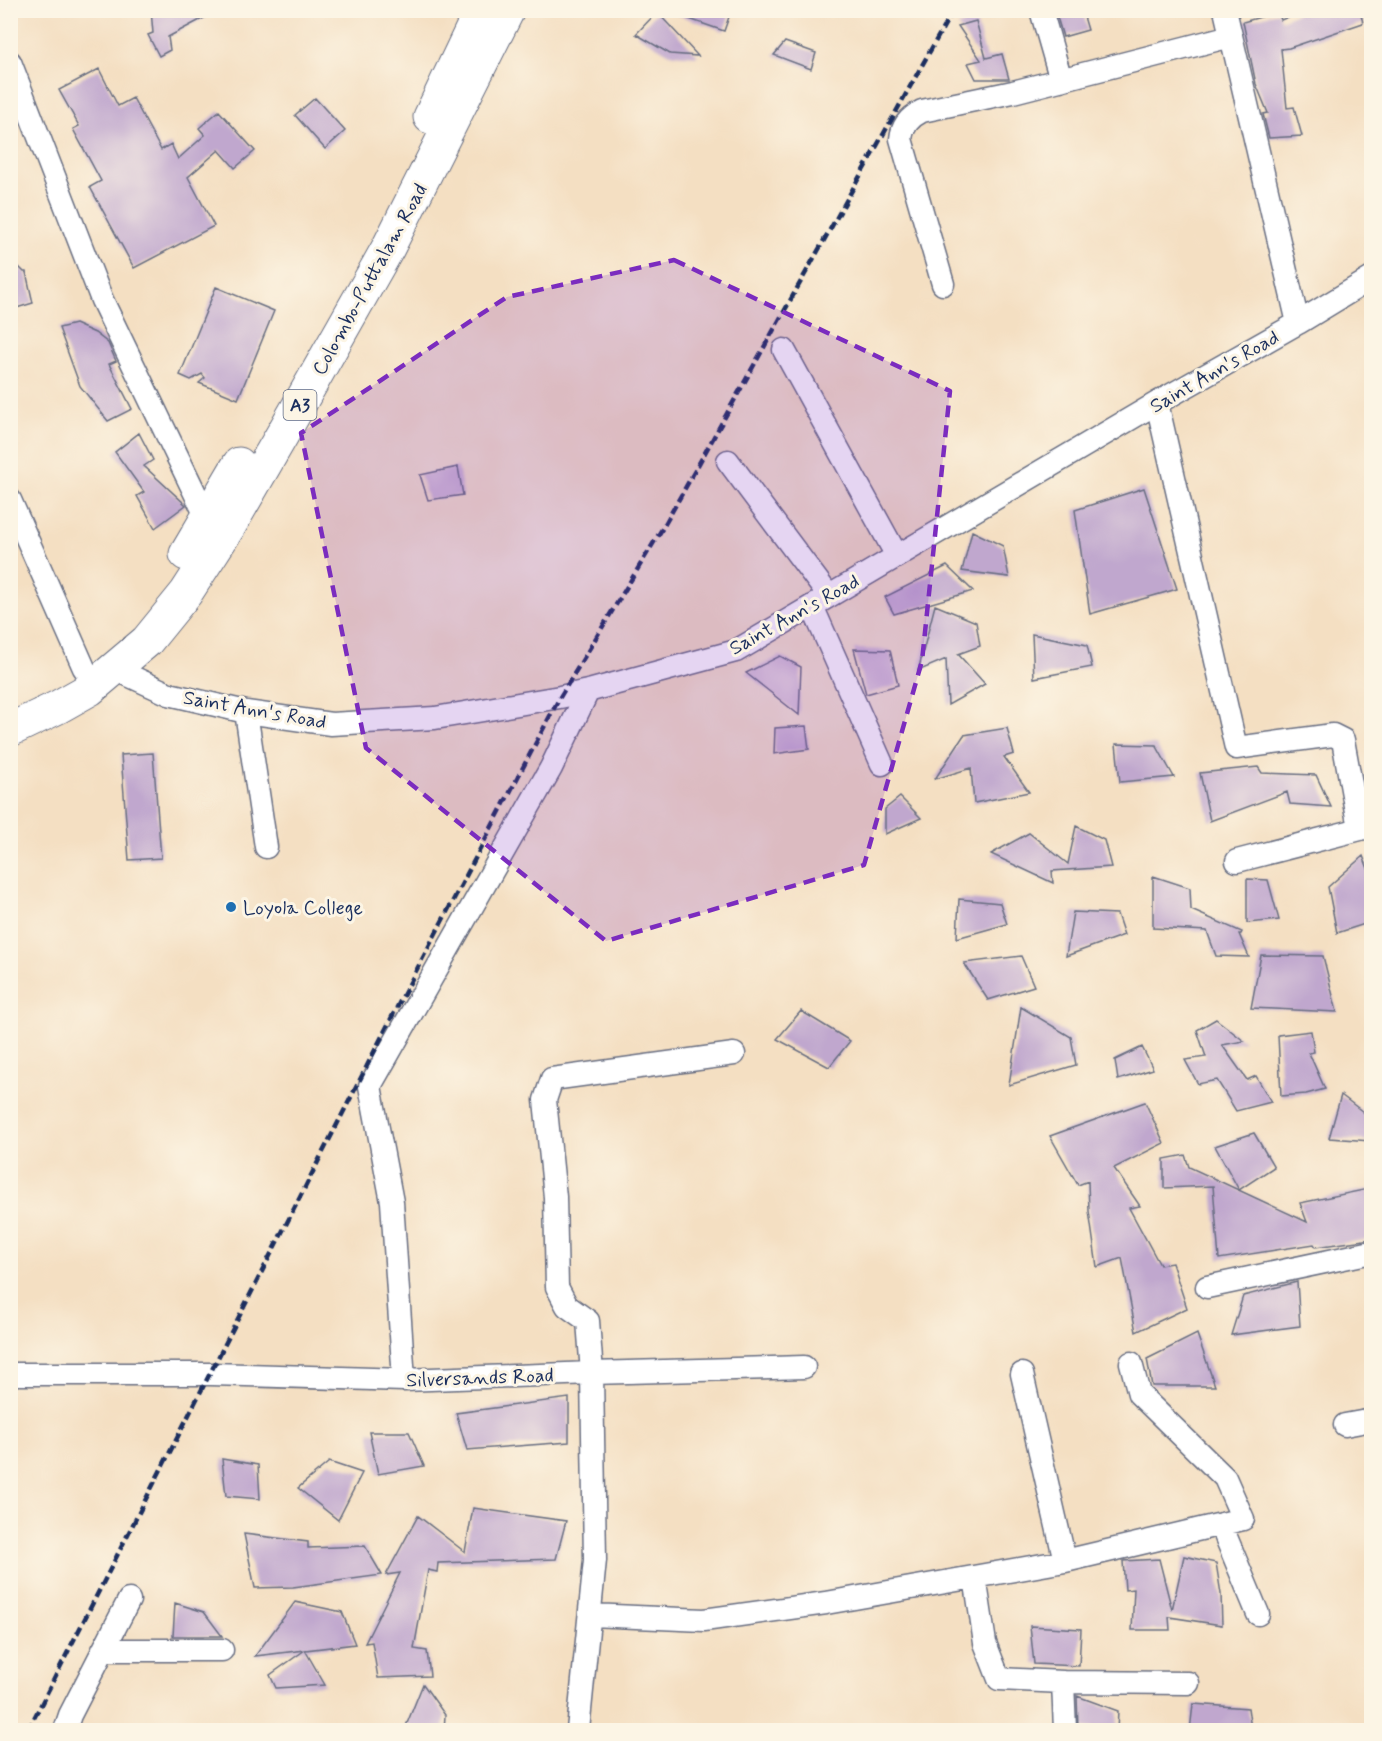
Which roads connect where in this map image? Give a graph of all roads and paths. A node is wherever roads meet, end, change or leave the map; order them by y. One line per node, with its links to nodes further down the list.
1 (481, 10): 15 (highway, Colombo-Puttalam Road / A3)
2 (508, 10): 18 (highway, Colombo-Puttalam Road / A3)
3 (1041, 10): 7 (street)
4 (1224, 10): 5 (street)
5 (1231, 36): 7 (street); 10 (street)
6 (10, 62): 15 (street)
7 (1061, 80): 9 (street)
8 (1371, 278): 10 (street, Saint Ann's Road)
9 (943, 284)
10 (1298, 323): 12 (street, Saint Ann's Road)
11 (784, 350): 16 (street)
12 (1157, 403): 16 (street, Saint Ann's Road); 24 (street)
13 (728, 461): 17 (street)
14 (10, 500): 18 (street)
15 (207, 518): 18 (highway, Colombo-Puttalam Road / A3)
16 (897, 556): 17 (street, Saint Ann's Road)
17 (820, 601): 19 (street, Saint Ann's Road); 23 (street)
18 (100, 665): 20 (highway, Colombo-Puttalam Road / A3); 21 (street, Saint Ann's Road); 22 (highway, Colombo-Puttalam Road / A3)
19 (588, 691): 21 (street, Saint Ann's Road); 35 (street)
20 (10, 709)
21 (246, 711): 25 (street)
22 (10, 730)
23 (882, 764)
24 (1365, 827): 26 (street)
25 (266, 848)
26 (1237, 861)
27 (734, 1054): 32 (street)
28 (1371, 1252): 29 (street)
29 (1207, 1287)
30 (1131, 1363): 38 (street)
31 (804, 1367): 32 (street, Silversands Road)
32 (592, 1373): 35 (street, Silversands Road); 43 (street)
33 (10, 1374): 35 (street, Silversands Road)
34 (1022, 1374): 39 (street)
35 (404, 1380)
36 (1371, 1420): 37 (street)
37 (1345, 1425)
38 (1221, 1525): 39 (street); 42 (street)
39 (1065, 1561): 40 (street)
40 (975, 1576): 43 (street); 46 (street)
41 (129, 1600): 44 (street)
42 (1258, 1614)
43 (591, 1615): 49 (street)
44 (103, 1650): 45 (street); 48 (street)
45 (222, 1650)
46 (1063, 1682): 47 (street); 50 (street)
47 (1188, 1683)
48 (65, 1731)
49 (578, 1731)
50 (1065, 1731)

